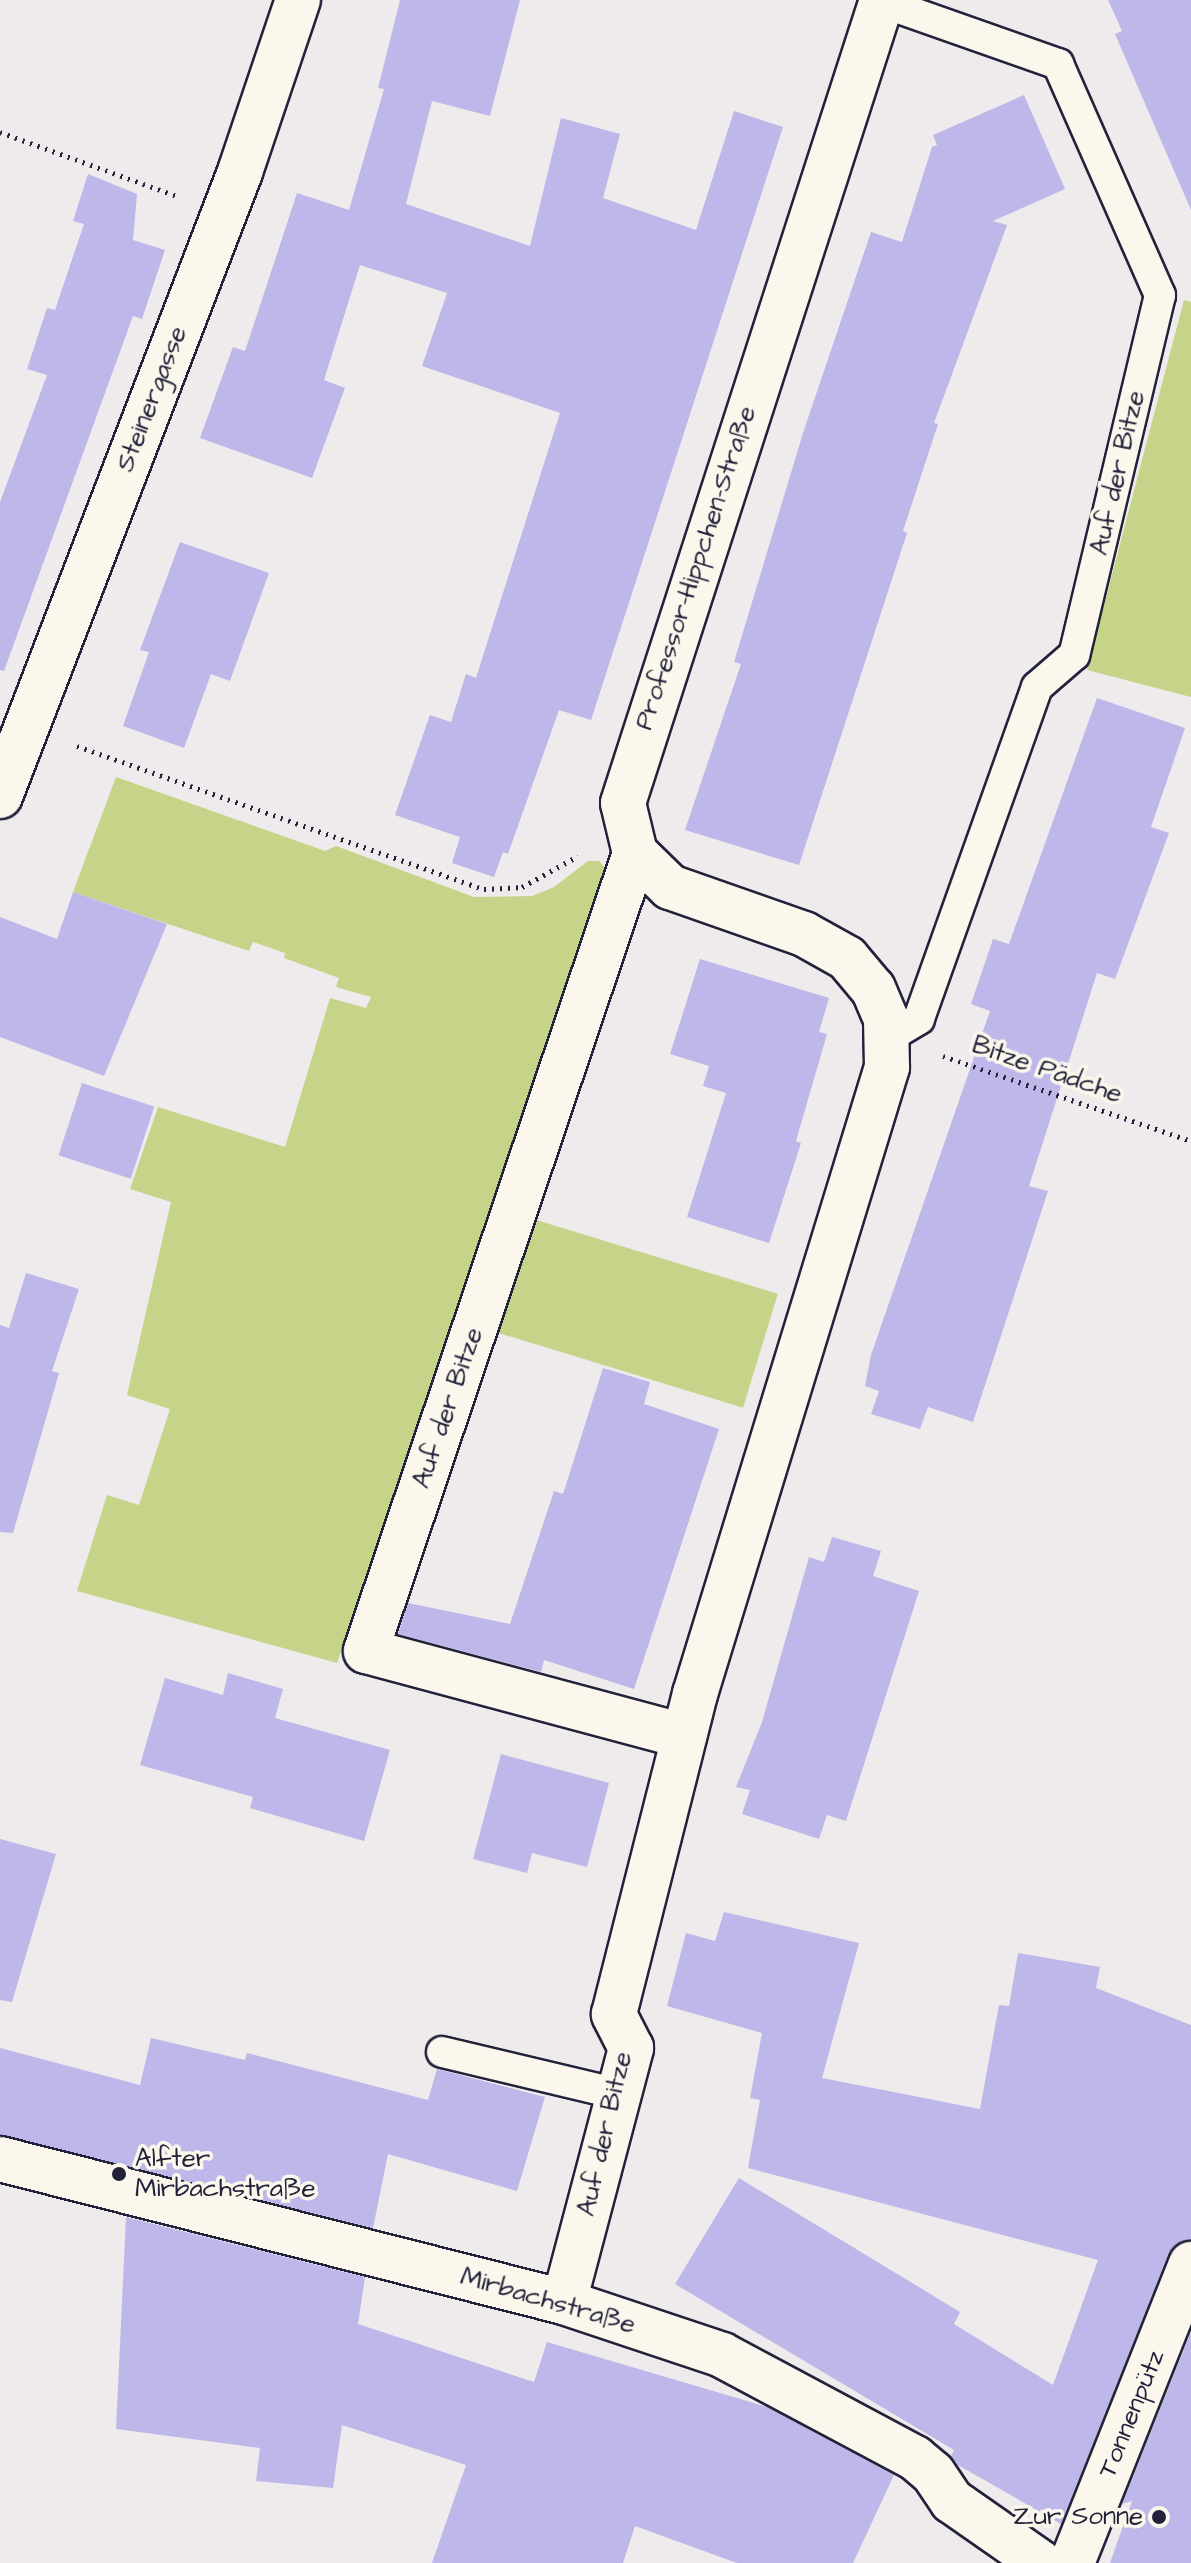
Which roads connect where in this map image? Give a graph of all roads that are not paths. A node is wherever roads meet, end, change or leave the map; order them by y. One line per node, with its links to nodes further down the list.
1 (298, 0): 3 (street, Steinergasse)
2 (882, 1): 4 (street, Professor-Hippchen-Straße); 5 (lane, Auf der Bitze)
3 (0, 796)
4 (630, 838): 5 (street); 6 (street, Auf der Bitze)
5 (885, 1021): 6 (street, Auf der Bitze)
6 (684, 1736): 8 (street, Auf der Bitze)
7 (442, 2052): 8 (lane)
8 (618, 2094): 11 (street, Auf der Bitze)
9 (0, 2159): 11 (street, Mirbachstraße)
10 (1191, 2264): 13 (street, Tonnenpütz)
11 (564, 2302): 12 (street, Mirbachstraße)
12 (1041, 2563)
13 (1072, 2563)

